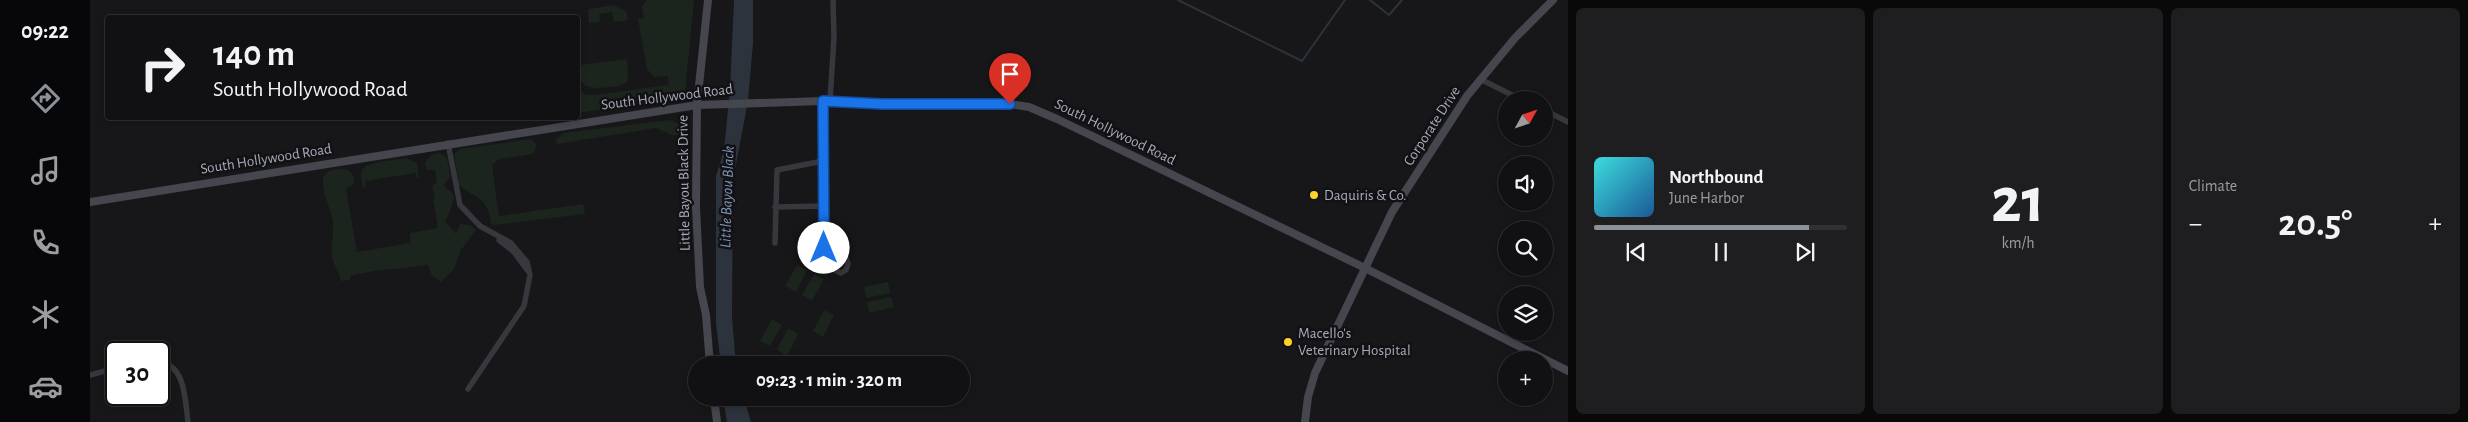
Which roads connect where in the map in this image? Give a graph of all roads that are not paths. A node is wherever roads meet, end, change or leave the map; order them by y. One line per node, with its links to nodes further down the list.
1 (708, 0): 7 (main road, Little Bayou Black Drive)
2 (833, 0): 6 (street)
3 (1552, 0): 4 (main road, Corporate Drive)
4 (1480, 79): 5 (street); 17 (main road, Corporate Drive)
5 (1504, 91)
6 (827, 101): 7 (main road, South Hollywood Road); 11 (street); 17 (main road, South Hollywood Road)
7 (697, 104): 10 (main road, South Hollywood Road); 18 (main road, Little Bayou Black Drive)
8 (1553, 114): 9 (street)
9 (1568, 122)
10 (448, 143): 12 (main road, South Hollywood Road); 23 (street)
11 (823, 160): 13 (street); 14 (street)
12 (90, 203)
13 (824, 206): 14 (street); 15 (street)
14 (775, 207): 16 (street)
15 (824, 238): 15 (street)
16 (775, 243)
17 (1365, 268): 21 (main road, South Hollywood Road); 27 (main road, Corporate Drive)
18 (709, 356)
19 (170, 366): 25 (street)
20 (105, 371): 22 (street)
21 (1568, 371)
22 (90, 375)
23 (468, 389)
24 (715, 406): 26 (main road)
25 (188, 422)
26 (718, 422)
27 (1305, 422)

